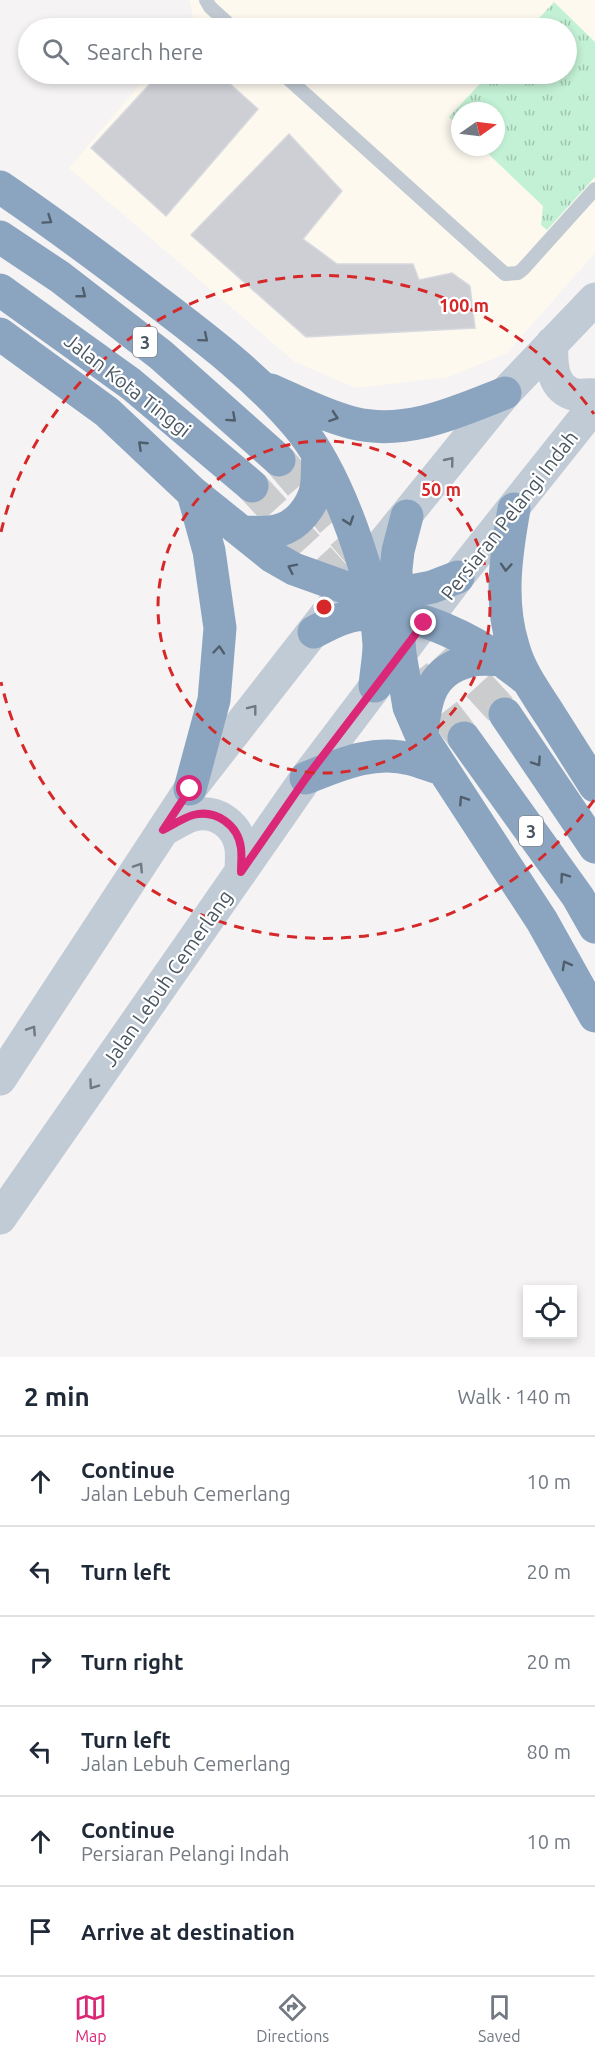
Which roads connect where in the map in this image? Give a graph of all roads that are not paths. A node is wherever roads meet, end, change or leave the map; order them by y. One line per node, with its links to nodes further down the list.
1 (206, 0): 2 (lane)
2 (222, 18)
3 (294, 84): 5 (lane)
4 (0, 187): 11 (highway, one-way to 11)
5 (595, 189)
6 (0, 237): 16 (highway, Jalan Kota Tinggi / 3, one-way to 16)
7 (0, 290): 17 (highway, Jalan Kota Tinggi / 3)
8 (595, 299): 10 (main road, Persiaran Pelangi Indah)
9 (0, 334): 18 (highway, one-way to 9)
10 (552, 344): 12 (main road, Persiaran Pelangi Indah); 13 (main road)
11 (261, 386): 12 (highway, one-way to 12); 15 (highway)
12 (505, 393): 21 (main road, Persiaran Pelangi Indah, one-way to 12)
13 (595, 395)
14 (595, 405): 19 (main road, Persiaran Pelangi Indah)
15 (318, 455): 20 (highway); 21 (highway, one-way to 21)
16 (279, 460)
17 (252, 486)
18 (193, 493): 20 (highway); 31 (highway, one-way to 18)
19 (514, 509): 21 (main road, Persiaran Pelangi Indah); 23 (highway, one-way to 23)
20 (242, 532): 21 (highway, one-way to 20)
21 (382, 600): 22 (main road, Persiaran Pelangi Indah); 23 (highway); 24 (highway); 31 (main road, one-way to 21)
22 (400, 654): 24 (main road, Jalan Lebuh Cemerlang); 26 (highway)
23 (514, 669): 26 (highway); 30 (highway)
24 (375, 686): 29 (main road, Jalan Lebuh Cemerlang)
25 (505, 714): 33 (highway, 3, one-way to 33)
26 (422, 737): 28 (highway)
27 (465, 738): 35 (highway, 3, one-way to 27)
28 (442, 769): 29 (highway); 36 (highway, one-way to 28)
29 (306, 778): 34 (main road, Jalan Lebuh Cemerlang)
30 (595, 786)
31 (190, 789): 32 (main road)
32 (163, 830): 34 (main road); 37 (main road, one-way to 32)
33 (595, 847)
34 (241, 872): 38 (main road, Jalan Lebuh Cemerlang, one-way to 38)
35 (595, 927)
36 (595, 1016)
37 (0, 1079)
38 (0, 1218)

